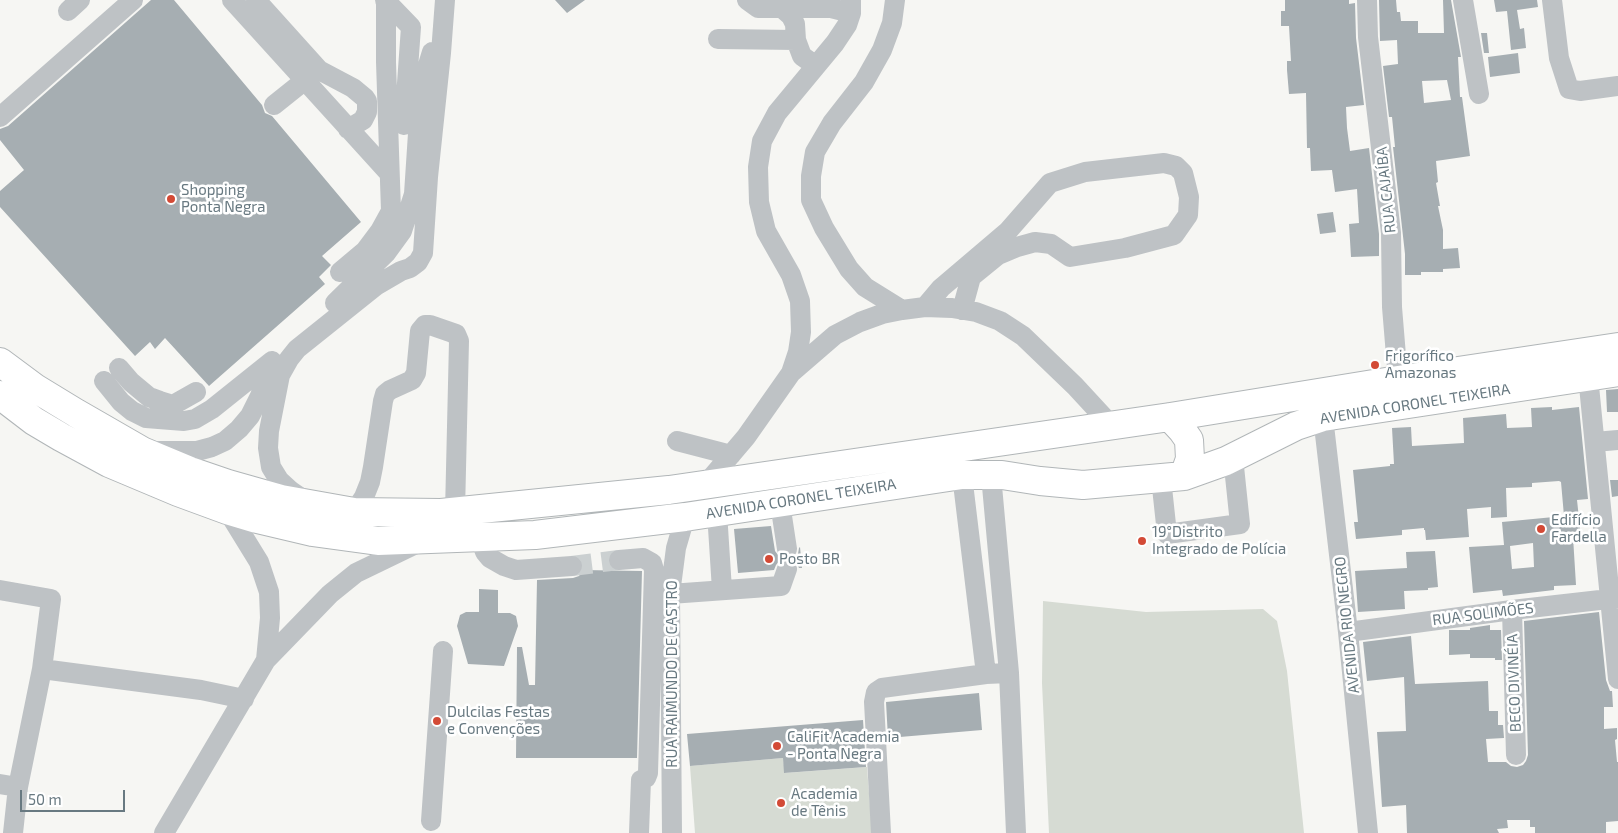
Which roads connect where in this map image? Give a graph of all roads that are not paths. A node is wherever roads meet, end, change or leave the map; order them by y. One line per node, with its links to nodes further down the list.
1 (133, 0): 23 (street)
2 (232, 0): 19 (street)
3 (256, 0): 24 (street)
4 (445, 0): 13 (street)
5 (747, 0): 12 (street)
6 (895, 0): 33 (street)
7 (1366, 0): 41 (street, RUA CAJAÍBA)
8 (1463, 0): 21 (street)
9 (1552, 0): 20 (street)
10 (386, 1): 16 (street); 17 (street)
11 (851, 6): 12 (street); 18 (street)
12 (783, 9): 15 (street)
13 (442, 33): 26 (street); 28 (street)
14 (718, 39): 15 (street)
15 (796, 40): 18 (street)
16 (409, 54): 17 (street); 26 (street)
17 (386, 62): 25 (street)
18 (816, 66): 39 (street)
19 (304, 81): 22 (street); 24 (street)
20 (1618, 86)
21 (1479, 94)
22 (274, 105)
23 (0, 117)
24 (348, 129): 25 (street)
25 (389, 173): 31 (street)
26 (410, 208): 27 (street)
27 (402, 231): 28 (street); 29 (street)
28 (424, 238): 30 (street)
29 (386, 253): 30 (street); 36 (street)
30 (401, 271): 58 (street)
31 (340, 272)
32 (925, 307): 33 (street); 34 (street); 34 (street)
33 (902, 310): 39 (street)
34 (962, 310): 46 (street)
35 (1618, 347): 41 (highway, AVENIDA CORONEL TEIXEIRA)
36 (274, 360): 42 (street); 50 (street)
37 (0, 362): 50 (highway, AVENIDA CORONEL TEIXEIRA)
38 (1618, 372): 40 (highway, AVENIDA CORONEL TEIXEIRA)
39 (790, 373): 51 (street)
40 (1588, 376): 45 (highway, AVENIDA CORONEL TEIXEIRA); 49 (street)
41 (1398, 380): 44 (highway, AVENIDA CORONEL TEIXEIRA)
42 (196, 392)
43 (0, 395): 59 (highway, AVENIDA CORONEL TEIXEIRA)
44 (1170, 417): 46 (highway, AVENIDA CORONEL TEIXEIRA); 55 (highway)
45 (1323, 417): 52 (highway, AVENIDA CORONEL TEIXEIRA); 75 (street, AVENIDA RIO NEGRO)
46 (1111, 425): 56 (highway, AVENIDA CORONEL TEIXEIRA)
47 (1618, 440): 49 (street)
48 (677, 441): 51 (street)
49 (1595, 442): 73 (street)
50 (142, 450): 58 (highway, AVENIDA CORONEL TEIXEIRA)
51 (732, 455): 56 (street)
52 (1233, 457): 55 (highway, AVENIDA CORONEL TEIXEIRA); 55 (street)
53 (962, 475): 54 (highway, AVENIDA CORONEL TEIXEIRA); 57 (highway, AVENIDA CORONEL TEIXEIRA); 80 (street)
54 (991, 475): 55 (highway, AVENIDA CORONEL TEIXEIRA); 79 (street)
55 (1172, 477)
56 (706, 484): 61 (highway, AVENIDA CORONEL TEIXEIRA)
57 (780, 503): 62 (highway, AVENIDA CORONEL TEIXEIRA); 66 (street)
58 (312, 506): 60 (highway, AVENIDA CORONEL TEIXEIRA)
59 (227, 510): 65 (highway, AVENIDA CORONEL TEIXEIRA); 77 (street)
60 (354, 512): 61 (highway, AVENIDA CORONEL TEIXEIRA); 61 (street)
61 (455, 512)
62 (717, 512): 63 (highway, AVENIDA CORONEL TEIXEIRA); 71 (street)
63 (685, 517): 64 (highway, AVENIDA CORONEL TEIXEIRA); 72 (street, RUA RAIMUNDO DE CASTRO)
64 (480, 538): 65 (highway, AVENIDA CORONEL TEIXEIRA); 68 (street)
65 (422, 541): 77 (street)
66 (787, 549)
67 (619, 560): 88 (street)
68 (572, 566)
69 (787, 569): 71 (street)
70 (0, 590): 78 (street)
71 (722, 590): 72 (street)
72 (670, 594): 89 (street, RUA RAIMUNDO DE CASTRO)
73 (1614, 598): 74 (street, RUA SOLIMÕES); 81 (street)
74 (1512, 610): 75 (street, RUA SOLIMÕES); 83 (street, BECO DIVINÉIA)
75 (1348, 632): 92 (street, AVENIDA RIO NEGRO)
76 (443, 651): 85 (street)
77 (266, 660): 82 (street)
78 (42, 669): 82 (street); 84 (street)
79 (1009, 673): 80 (street); 91 (street)
80 (986, 674): 90 (street)
81 (1618, 679)
82 (244, 699): 87 (street)
83 (1516, 755)
84 (9, 786): 86 (street)
85 (431, 821)
86 (13, 833)
87 (164, 833)
88 (639, 833)
89 (672, 833)
90 (881, 833)
91 (1016, 833)
92 (1368, 833)

